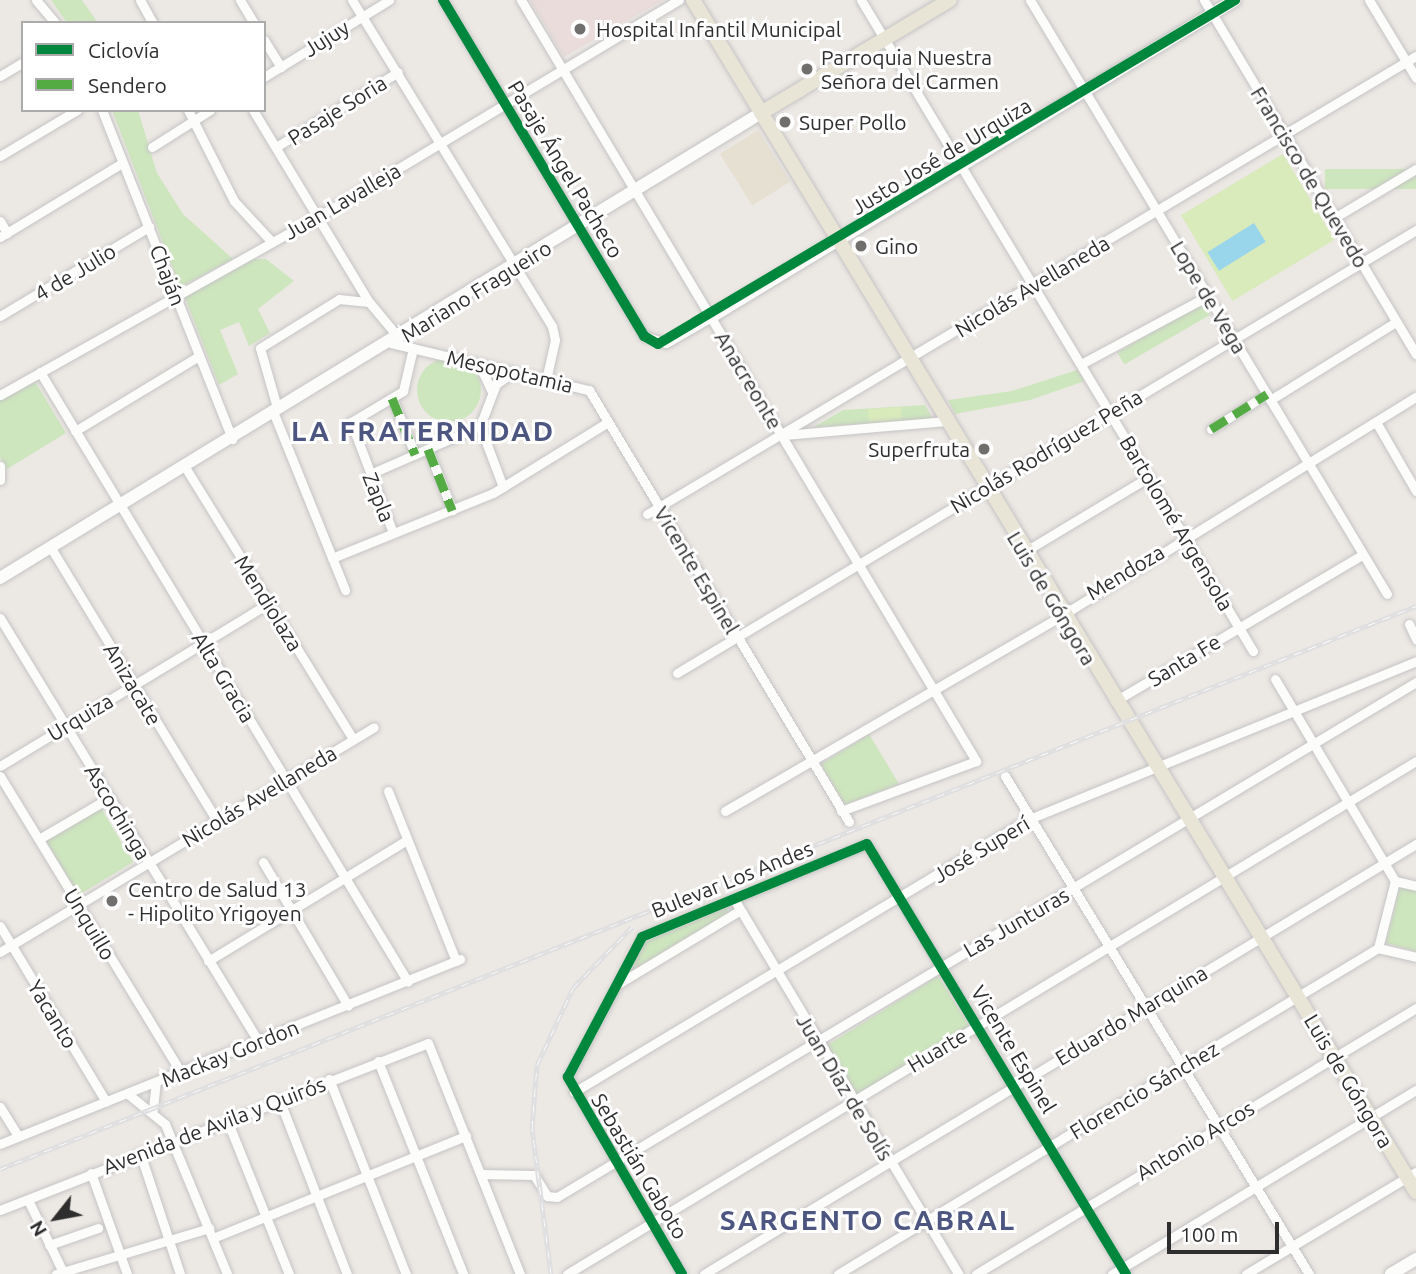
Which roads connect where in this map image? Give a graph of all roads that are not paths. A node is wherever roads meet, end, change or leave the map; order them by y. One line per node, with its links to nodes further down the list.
1 (36, 0): 18 (street)
2 (140, 0): 19 (street)
3 (240, 0): 20 (street)
4 (352, 0): 17 (street)
5 (389, 0): 17 (street, Jujuy)
6 (443, 0): 33 (street, Pasaje Ángel Pacheco)
7 (521, 0): 27 (street, Anacreonte)
8 (679, 0): 27 (street, Juan Lavalleja)
9 (693, 0): 39 (main road, Luis de Góngora)
10 (861, 0): 21 (street, Bartolomé Argensola)
11 (950, 0): 21 (main road, Mariano Fragueiro)
12 (1030, 0): 32 (street, Lope de Vega)
13 (1204, 0): 16 (street, Francisco de Quevedo)
14 (1235, 0): 16 (main road, Justo José de Urquiza)
15 (1369, 0): 24 (street)
16 (1212, 14): 32 (main road, Justo José de Urquiza); 41 (street, Francisco de Quevedo)
17 (364, 15): 26 (street, Jujuy); 28 (street)
18 (52, 21)
19 (152, 21)
20 (253, 21)
21 (885, 39): 39 (main road, Mariano Fragueiro); 47 (street, Bartolomé Argensola)
22 (266, 43): 26 (street)
23 (1416, 56): 24 (street, Nicolás Avellaneda)
24 (1406, 62): 31 (street); 41 (street, Nicolás Avellaneda)
25 (21, 63): 29 (street)
26 (281, 67): 30 (street, Jujuy)
27 (563, 70): 33 (street, Juan Lavalleja); 49 (street, Anacreonte)
28 (398, 72): 42 (street); 44 (street, Pasaje Soria)
29 (0, 76)
30 (266, 76)
31 (1416, 78)
32 (1085, 91): 47 (main road, Justo José de Urquiza); 50 (street, Lope de Vega)
33 (505, 104): 42 (street, Juan Lavalleja); 55 (street, Pasaje Ángel Pacheco)
34 (74, 112): 45 (street)
35 (103, 112): 46 (street, Chaján)
36 (189, 112): 40 (street)
37 (207, 112): 40 (street)
38 (254, 112): 44 (street)
39 (761, 113): 49 (main road, Mariano Fragueiro); 58 (main road, Luis de Góngora)
40 (193, 121): 43 (street); 59 (street)
41 (1284, 135): 50 (street, Nicolás Avellaneda); 52 (street, Francisco de Quevedo)
42 (440, 143): 51 (street, Juan Lavalleja); 61 (street)
43 (152, 147)
44 (276, 147): 51 (street)
45 (0, 156)
46 (122, 163): 54 (street, Chaján); 57 (street)
47 (961, 166): 58 (main road, Justo José de Urquiza); 62 (street, Bartolomé Argensola)
48 (1416, 169): 52 (street)
49 (636, 191): 55 (main road, Mariano Fragueiro); 67 (street, Anacreonte)
50 (1157, 211): 62 (street, Nicolás Avellaneda); 64 (street, Lope de Vega)
51 (319, 216): 59 (street, Juan Lavalleja); 65 (street)
52 (1334, 218): 60 (street, Francisco de Quevedo)
53 (0, 221): 57 (street)
54 (149, 227): 63 (street, Chaján); 66 (street, 4 de Julio)
55 (579, 227): 61 (main road, Mariano Fragueiro); 71 (street, Pasaje Ángel Pacheco)
56 (1416, 230): 60 (street, Nicolás Rodríguez Peña)
57 (4, 235)
58 (838, 240): 67 (main road, Justo José de Urquiza); 75 (main road, Luis de Góngora)
59 (272, 242): 63 (street, Juan Lavalleja)
60 (1361, 263): 68 (street, Francisco de Quevedo); 69 (street, Nicolás Rodríguez Peña)
61 (514, 266): 70 (main road, Mariano Fragueiro); 80 (street)
62 (1033, 285): 75 (street, Nicolás Avellaneda); 77 (street, Bartolomé Argensola)
63 (175, 293): 74 (street, Chaján); 78 (street, Juan Lavalleja)
64 (1208, 296): 69 (street, Lope de Vega); 77 (street)
65 (369, 302): 70 (street); 87 (street)
66 (0, 316)
67 (711, 317): 71 (street, Justo José de Urquiza); 95 (street, Anacreonte)
68 (1396, 322): 73 (street, Francisco de Quevedo); 84 (street)
69 (1234, 339): 84 (street, Lope de Vega); 88 (street, Nicolás Rodríguez Peña)
70 (395, 341): 72 (street, Mesopotamia); 87 (main road, Mariano Fragueiro)
71 (666, 343)
72 (413, 348): 76 (street, Mesopotamia); 86 (street)
73 (1416, 354)
74 (199, 356): 94 (street); 96 (street, Chaján)
75 (909, 359): 89 (main road, Luis de Góngora); 95 (street, Nicolás Avellaneda)
76 (479, 364): 79 (street, Mesopotamia); 82 (street)
77 (1081, 364): 88 (street, Bartolomé Argensola)
78 (40, 372): 83 (street, Juan Lavalleja); 94 (street, Alta Gracia)
79 (513, 372): 80 (street, Mesopotamia); 82 (street)
80 (546, 380): 81 (street, Mesopotamia)
81 (589, 390): 90 (street, Vicente Espinel)
82 (492, 392): 92 (street)
83 (0, 395)
84 (1268, 397): 93 (street); 99 (street, Lope de Vega)
85 (1416, 397): 91 (street, Mendoza)
86 (392, 398): 98 (street); 102 (street, Zapla)
87 (275, 409): 96 (main road, Mariano Fragueiro); 117 (street)
88 (1110, 412): 103 (street, Bartolomé Argensola); 106 (street, Nicolás Rodríguez Peña)
89 (946, 421): 95 (street); 106 (main road, Luis de Góngora)
90 (608, 422): 105 (street); 109 (street, Vicente Espinel)
91 (1376, 422): 99 (street, Mendoza); 107 (street)
92 (480, 426): 97 (street); 105 (street)
93 (1212, 429)
94 (75, 431): 108 (street, Alta Gracia)
95 (782, 435): 109 (street, Nicolás Avellaneda); 118 (street, Anacreonte)
96 (232, 439): 101 (main road, Mariano Fragueiro)
97 (428, 449): 98 (street); 110 (street)
98 (415, 454): 102 (street)
99 (1308, 462): 113 (street, Mendoza); 116 (street, Lope de Vega)
100 (0, 466): 104 (street)
101 (185, 467): 108 (main road, Mariano Fragueiro); 122 (street, Mendiolaza)
102 (370, 474): 112 (street, Zapla)
103 (1149, 477): 113 (street, Bartolomé Argensola); 115 (street)
104 (1, 479)
105 (503, 487): 110 (street)
106 (985, 487): 115 (main road, Luis de Góngora); 118 (street, Nicolás Rodríguez Peña)
107 (1416, 491)
108 (119, 507): 114 (main road, Mariano Fragueiro); 129 (street, Alta Gracia)
109 (659, 507): 111 (street, Nicolás Avellaneda); 127 (street, Vicente Espinel)
110 (452, 510): 112 (street)
111 (648, 514)
112 (393, 533): 117 (street)
113 (1184, 536): 123 (street, Mendoza); 126 (street, Bartolomé Argensola)
114 (51, 548): 119 (main road, Mariano Fragueiro); 135 (street, Anizacate)
115 (1024, 552): 123 (main road, Luis de Góngora)
116 (1362, 555): 121 (street, Lope de Vega); 126 (street, Santa Fe)
117 (332, 558): 120 (street)
118 (858, 564): 127 (street, Nicolás Rodríguez Peña); 136 (street, Anacreonte)
119 (0, 578)
120 (345, 590)
121 (1387, 594)
122 (269, 603): 129 (street, Urquiza); 141 (street, Mendiolaza)
123 (1061, 614): 136 (street, Mendoza); 137 (main road, Luis de Góngora)
124 (0, 618): 139 (street, Ascochinga)
125 (1409, 624): 128 (street)
126 (1240, 628): 130 (street, Bartolomé Argensola); 137 (street, Santa Fe)
127 (737, 637): 132 (street, Nicolás Rodríguez Peña); 144 (street, Vicente Espinel)
128 (1416, 639)
129 (203, 643): 135 (street, Urquiza); 149 (street, Alta Gracia)
130 (1253, 651)
131 (1416, 661): 138 (street, José Superí)
132 (677, 673)
133 (1275, 680): 138 (street)
134 (1416, 682): 142 (street, Las Junturas)
135 (134, 685): 139 (street, Urquiza); 157 (street, Anizacate)
136 (934, 690): 144 (street, Mendoza); 154 (street, Anacreonte)
137 (1115, 701): 146 (main road, Luis de Góngora)
138 (1294, 711): 142 (street); 146 (street, José Superí)
139 (66, 726): 145 (street, Urquiza); 151 (street, Ascochinga)
140 (374, 727): 141 (street, Nicolás Avellaneda)
141 (353, 739): 149 (street, Nicolás Avellaneda)
142 (1312, 743): 152 (street); 156 (street, Las Junturas)
143 (1416, 761): 152 (street, Huarte)
144 (812, 762): 153 (street, Mendoza); 154 (street, Vicente Espinel)
145 (0, 765)
146 (1157, 765): 155 (street, José Superí); 156 (main road, Luis de Góngora)
147 (0, 776): 159 (street, Unquillo)
148 (1005, 776): 155 (street)
149 (286, 780): 157 (street, Nicolás Avellaneda); 166 (street, Alta Gracia)
150 (388, 791): 160 (street)
151 (108, 798): 159 (street); 165 (street, Ascochinga)
152 (1347, 802): 164 (street); 167 (street, Huarte)
153 (725, 811)
154 (841, 811): 158 (street, Vicente Espinel)
155 (1032, 818): 170 (street); 171 (street, José Superí)
156 (1189, 818): 167 (main road, Luis de Góngora); 170 (street, Las Junturas)
157 (217, 821): 165 (street, Nicolás Avellaneda)
158 (849, 822)
159 (40, 839): 173 (street, Unquillo)
160 (408, 840): 166 (street); 186 (street, Mackay Gordon)
161 (867, 844): 171 (street, Vicente Espinel); 172 (street, Bulevar Los Andes)
162 (1416, 844): 164 (street, Eduardo Marquina)
163 (263, 862): 174 (street)
164 (1385, 862): 168 (street); 177 (street, Eduardo Marquina)
165 (149, 863): 173 (street, Nicolás Avellaneda); 183 (street, Ascochinga)
166 (344, 877): 174 (street); 186 (street, Alta Gracia)
167 (1225, 878): 177 (main road, Luis de Góngora); 179 (street, Huarte)
168 (1395, 881): 169 (street); 180 (street)
169 (1416, 886)
170 (1074, 887): 179 (street); 184 (street, Las Junturas)
171 (900, 897): 184 (street, Vicente Espinel); 185 (street, José Superí)
172 (734, 899): 175 (street, Juan Díaz de Solís); 187 (street, Bulevar Los Andes)
173 (78, 905): 178 (street, Nicolás Avellaneda); 198 (street, Unquillo)
174 (291, 909): 183 (street); 189 (street)
175 (739, 911): 185 (street, Juan Díaz de Solís); 187 (street, Bulevar Los Andes)
176 (0, 926): 178 (street, Yacanto)
177 (1262, 937): 188 (main road, Luis de Góngora); 190 (street, Eduardo Marquina)
178 (11, 945): 181 (street, Nicolás Avellaneda); 208 (street, Yacanto)
179 (1111, 947): 190 (street); 192 (street, Huarte)
180 (1378, 948): 182 (street); 188 (street, Florencio Sánchez)
181 (0, 952)
182 (1416, 957)
183 (208, 961): 194 (street, Ascochinga)
184 (941, 966): 192 (street, Vicente Espinel); 193 (street, Las Junturas)
185 (776, 971): 193 (street, Juan Díaz de Solís); 204 (street, José Superí)
186 (408, 982): 189 (street, Mackay Gordon)
187 (615, 986): 199 (street, Bulevar Los Andes)
188 (1298, 997): 195 (main road, Luis de Góngora); 197 (street, Florencio Sánchez)
189 (348, 1006): 194 (street, Mackay Gordon)
190 (1146, 1006): 197 (street); 202 (street, Eduardo Marquina)
191 (1416, 1008): 195 (street, Antonio Arcos)
192 (978, 1026): 202 (street, Vicente Espinel); 207 (street, Huarte)
193 (817, 1040): 207 (street, Juan Díaz de Solís); 222 (street, Las Junturas)
194 (258, 1041): 198 (street, Mackay Gordon)
195 (1333, 1057): 211 (main road, Luis de Góngora); 213 (street, Antonio Arcos)
196 (377, 1060): 200 (street, Avenida de Avila y Quirós); 215 (street, Avenida de Avila y Quirós); 220 (street)
197 (1183, 1066): 213 (street); 218 (street, Florencio Sánchez)
198 (181, 1073): 201 (street, Mackay Gordon)
199 (568, 1077): 204 (street, Sebastián Gaboto)
200 (329, 1080): 206 (street, Avenida de Avila y Quirós); 226 (street)
201 (156, 1082): 205 (street, Mackay Gordon); 210 (street)
202 (1014, 1086): 218 (street, Vicente Espinel); 221 (street, Eduardo Marquina)
203 (1416, 1090): 211 (street)
204 (573, 1092): 222 (street, Sebastián Gaboto)
205 (128, 1094): 208 (street, Mackay Gordon); 210 (street)
206 (279, 1099): 212 (street, Avenida de Avila y Quirós); 229 (street)
207 (853, 1101): 221 (street, Juan Díaz de Solís); 234 (street, Huarte)
208 (106, 1102): 214 (street, Mackay Gordon)
209 (0, 1107): 214 (street)
210 (153, 1109): 216 (street)
211 (1371, 1118): 225 (main road, Luis de Góngora); 227 (street)
212 (227, 1120): 216 (street, Avenida de Avila y Quirós); 233 (street)
213 (1220, 1126): 227 (street); 231 (street, Antonio Arcos)
214 (18, 1136): 217 (street, Mackay Gordon)
215 (466, 1136): 220 (street); 224 (street)
216 (172, 1142): 219 (street, Avenida de Avila y Quirós); 237 (street)
217 (0, 1144)
218 (1050, 1147): 231 (street, Vicente Espinel); 235 (street, Florencio Sánchez)
219 (140, 1153): 223 (street, Avenida de Avila y Quirós); 238 (street)
220 (417, 1158): 226 (street); 251 (street)
221 (889, 1161): 235 (street, Juan Díaz de Solís); 255 (street, Eduardo Marquina)
222 (615, 1162): 224 (street, Las Junturas); 234 (street, Sebastián Gaboto)
223 (91, 1173): 230 (street, Avenida de Avila y Quirós); 241 (street)
224 (481, 1174): 252 (street)
225 (1411, 1175): 228 (main road, Luis de Góngora); 240 (street)
226 (368, 1177): 229 (street); 250 (street)
227 (1256, 1186): 240 (street); 243 (street)
228 (1416, 1192)
229 (317, 1196): 233 (street); 249 (street)
230 (28, 1200): 232 (street, Avenida de Avila y Quirós); 239 (street)
231 (1086, 1206): 243 (street, Vicente Espinel); 258 (street, Antonio Arcos)
232 (0, 1210)
233 (267, 1216): 237 (street); 248 (street)
234 (651, 1222): 253 (street, Huarte); 254 (street, Sebastián Gaboto)
235 (925, 1222): 256 (street, Florencio Sánchez); 257 (street, Juan Díaz de Solís)
236 (98, 1228): 239 (street)
237 (211, 1233): 238 (street); 247 (street)
238 (168, 1240): 241 (street); 246 (street)
239 (50, 1245): 244 (street)
240 (1292, 1245): 260 (street); 261 (street)
241 (120, 1254): 244 (street); 245 (street)
242 (1416, 1259): 262 (main road)
243 (1125, 1271): 259 (street)
244 (61, 1273)
245 (127, 1274)
246 (180, 1274)
247 (227, 1274)
248 (289, 1274)
249 (347, 1274)
250 (406, 1274)
251 (463, 1274)
252 (520, 1274)
253 (567, 1274)
254 (682, 1274)
255 (704, 1274)
256 (838, 1274)
257 (958, 1274)
258 (976, 1274)
259 (1112, 1274)
260 (1246, 1274)
261 (1309, 1274)
262 (1391, 1274)

